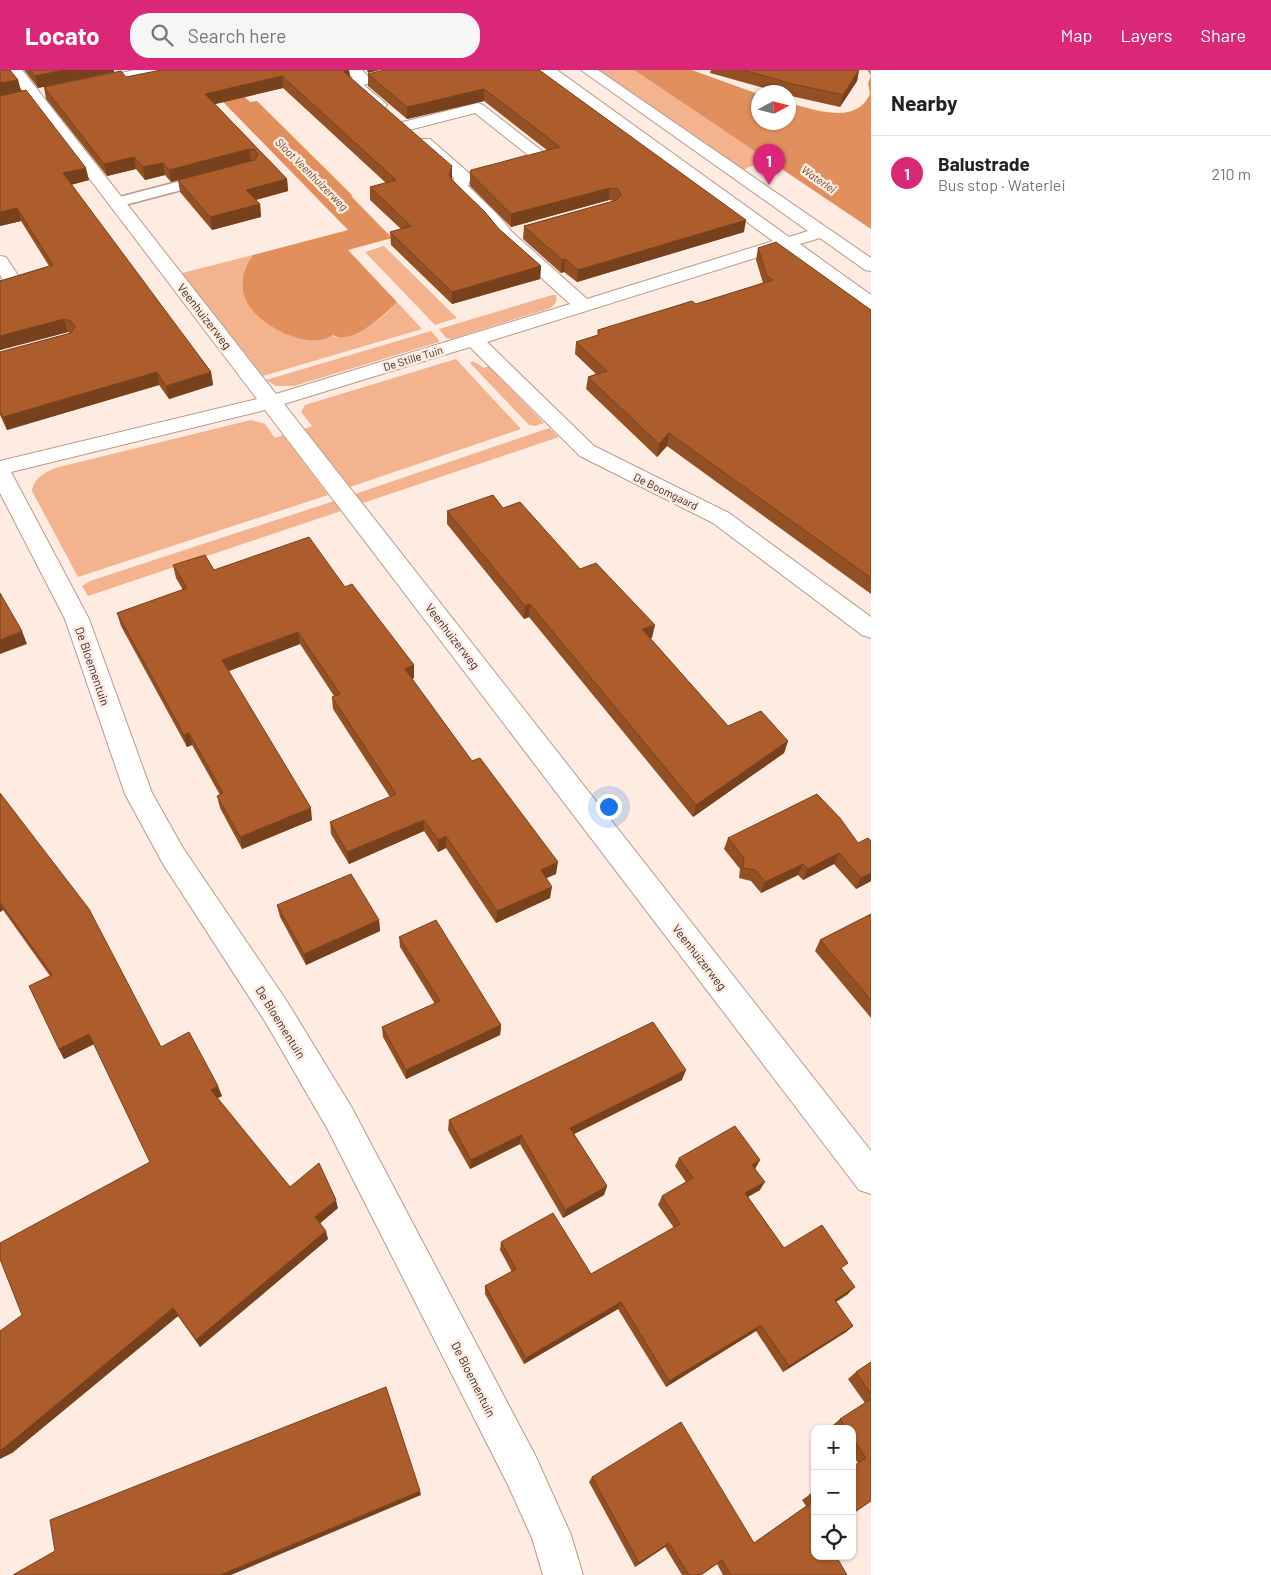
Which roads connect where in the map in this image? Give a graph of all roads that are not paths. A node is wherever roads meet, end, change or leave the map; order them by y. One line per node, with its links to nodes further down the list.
1 (14, 70): 12 (street, Veenhuizerweg)
2 (156, 70): 6 (street)
3 (547, 70): 16 (street)
4 (588, 70): 14 (street)
5 (364, 76): 7 (street)
6 (80, 86)
7 (405, 126): 8 (street); 11 (street)
8 (497, 168)
9 (480, 172): 11 (street)
10 (229, 173): 12 (lane)
11 (463, 177): 15 (street)
12 (117, 202): 23 (street, Veenhuizerweg)
13 (525, 231): 15 (street)
14 (822, 232): 16 (street, De Stille Tuin); 18 (street)
15 (506, 236): 21 (street)
16 (787, 243): 20 (street); 21 (street, De Stille Tuin)
17 (0, 261): 19 (street)
18 (871, 266)
19 (0, 286)
20 (871, 304)
21 (584, 306): 22 (street, De Stille Tuin)
22 (473, 339): 23 (street, De Stille Tuin); 26 (street, De Boomgaard)
23 (271, 402): 24 (street, De Stille Tuin); 27 (street, Veenhuizerweg)
24 (0, 468)
25 (0, 472): 28 (street, De Bloementuin)
26 (871, 629)
27 (871, 1178)
28 (563, 1575)

